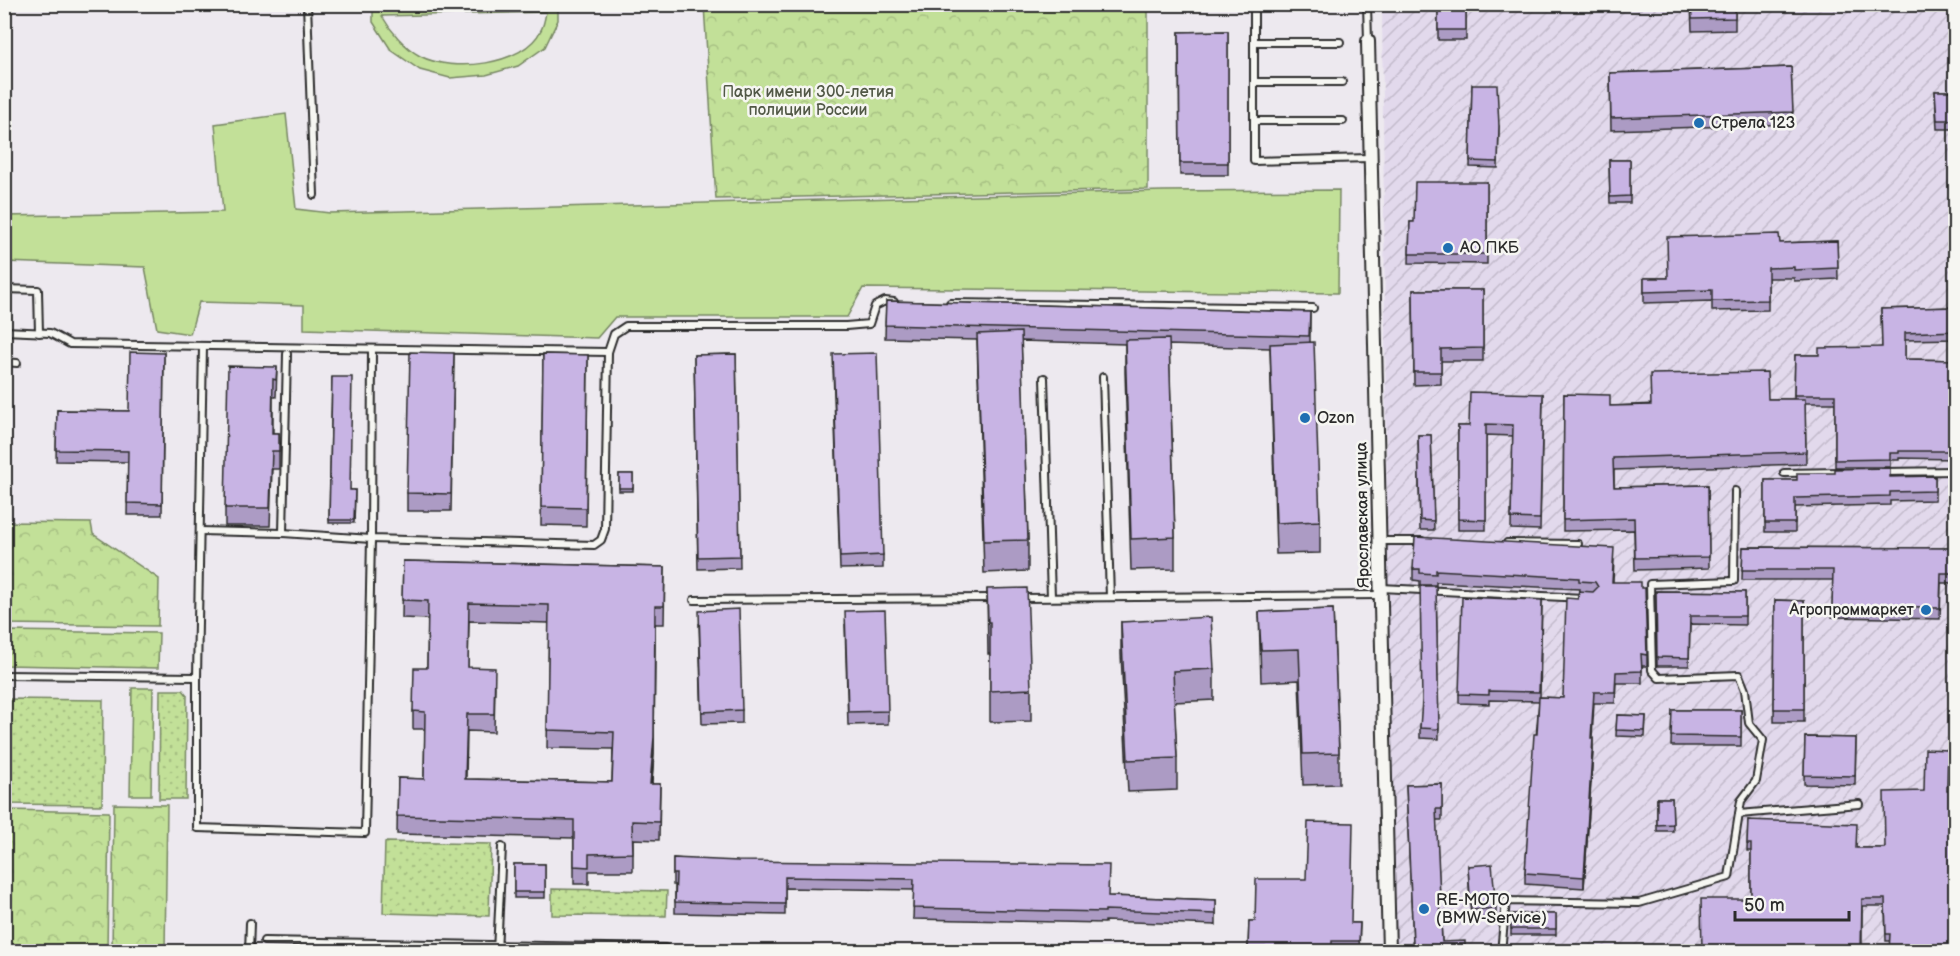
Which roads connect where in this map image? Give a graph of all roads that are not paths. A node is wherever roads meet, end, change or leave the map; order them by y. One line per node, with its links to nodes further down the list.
1 (307, 4): 12 (lane)
2 (1254, 4): 5 (lane)
3 (1367, 4): 4 (lane)
4 (1368, 41): 11 (street, Ярославская улица)
5 (1254, 42): 6 (lane); 7 (lane)
6 (1340, 42)
7 (1254, 82): 8 (lane); 9 (lane)
8 (1342, 82)
9 (1254, 121): 10 (lane); 11 (lane)
10 (1343, 121)
11 (1371, 158): 35 (street, Ярославская улица)
12 (314, 195)
13 (4, 289): 18 (lane)
14 (896, 302): 21 (lane)
15 (944, 303): 16 (lane)
16 (1313, 308)
17 (4, 332): 18 (lane)
18 (39, 333): 19 (lane)
19 (203, 347): 20 (lane); 32 (lane)
20 (372, 350): 21 (lane); 34 (lane)
21 (608, 352): 34 (lane)
22 (287, 354): 33 (lane)
23 (4, 362): 24 (lane)
24 (17, 363)
25 (1103, 377): 41 (lane)
26 (1044, 378): 40 (lane)
27 (1956, 471): 29 (lane)
28 (1853, 472): 30 (lane)
29 (1875, 472)
30 (1784, 473)
31 (1735, 491): 49 (lane)
32 (200, 531): 33 (lane); 47 (lane)
33 (283, 533): 34 (lane)
34 (371, 539): 47 (lane)
35 (1380, 541): 36 (lane); 39 (street, Ярославская улица)
36 (1427, 542)
37 (1497, 542): 38 (lane)
38 (1578, 544)
39 (1381, 591): 41 (lane); 44 (lane); 56 (street, Ярославская улица)
40 (1051, 597): 41 (lane); 43 (lane)
41 (1110, 597)
42 (1003, 598): 45 (lane)
43 (1015, 598)
44 (1593, 598)
45 (694, 600)
46 (4, 675): 47 (lane)
47 (197, 677)
48 (1859, 804): 49 (lane)
49 (1739, 814): 57 (lane)
50 (502, 847): 53 (lane)
51 (250, 923): 55 (lane)
52 (264, 941): 53 (lane)
53 (498, 948): 54 (lane)
54 (665, 948)
55 (249, 951)
56 (1389, 951)
57 (1501, 951)

